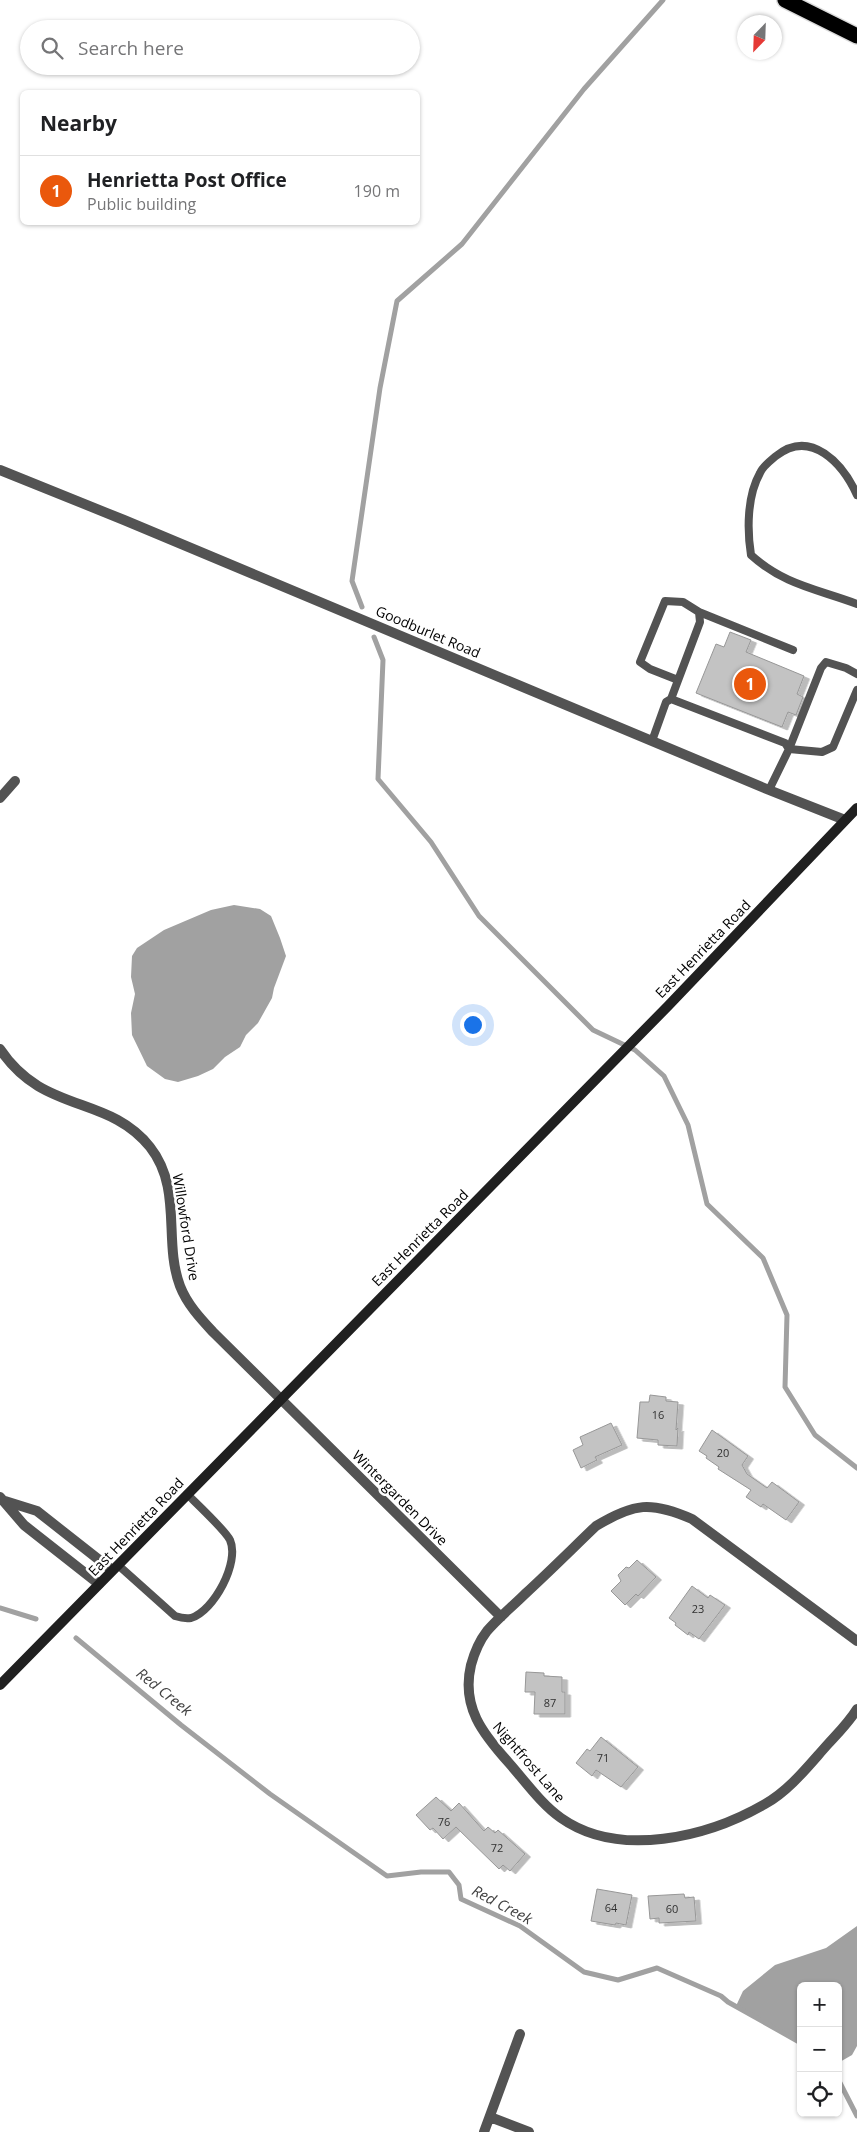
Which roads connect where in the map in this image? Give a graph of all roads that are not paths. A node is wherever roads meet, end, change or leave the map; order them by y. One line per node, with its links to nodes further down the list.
1 (785, 0): 2 (highway)
2 (857, 36)
3 (0, 470): 12 (street, Goodburlet Road)
4 (857, 495): 5 (lane)
5 (857, 604)
6 (699, 612): 7 (lane); 9 (lane); 9 (lane)
7 (793, 650)
8 (857, 674): 13 (lane)
9 (678, 680): 11 (lane)
10 (857, 690): 13 (lane)
11 (671, 699): 12 (lane); 13 (lane)
12 (652, 741): 15 (street, Goodburlet Road)
13 (790, 749): 15 (lane)
14 (15, 781): 16 (street)
15 (768, 790): 18 (street, Goodburlet Road)
16 (0, 798)
17 (857, 808): 18 (main road, East Henrietta Road)
18 (851, 819): 20 (main road, East Henrietta Road)
19 (0, 1049): 20 (street, Willowford Drive)
20 (280, 1398): 21 (main road, East Henrietta Road); 25 (street, Wintergarden Drive)
21 (188, 1494): 23 (main road, East Henrietta Road); 23 (lane)
22 (2, 1499): 23 (street); 24 (street)
23 (115, 1568): 24 (main road, East Henrietta Road)
24 (99, 1584): 27 (main road, East Henrietta Road)
25 (501, 1617): 26 (street, Nightfrost Lane); 28 (street, Nightfrost Lane)
26 (857, 1641)
27 (0, 1685)
28 (857, 1710)
29 (520, 2034): 30 (street)
30 (490, 2117): 31 (street); 32 (street)
31 (484, 2132)
32 (529, 2132)

